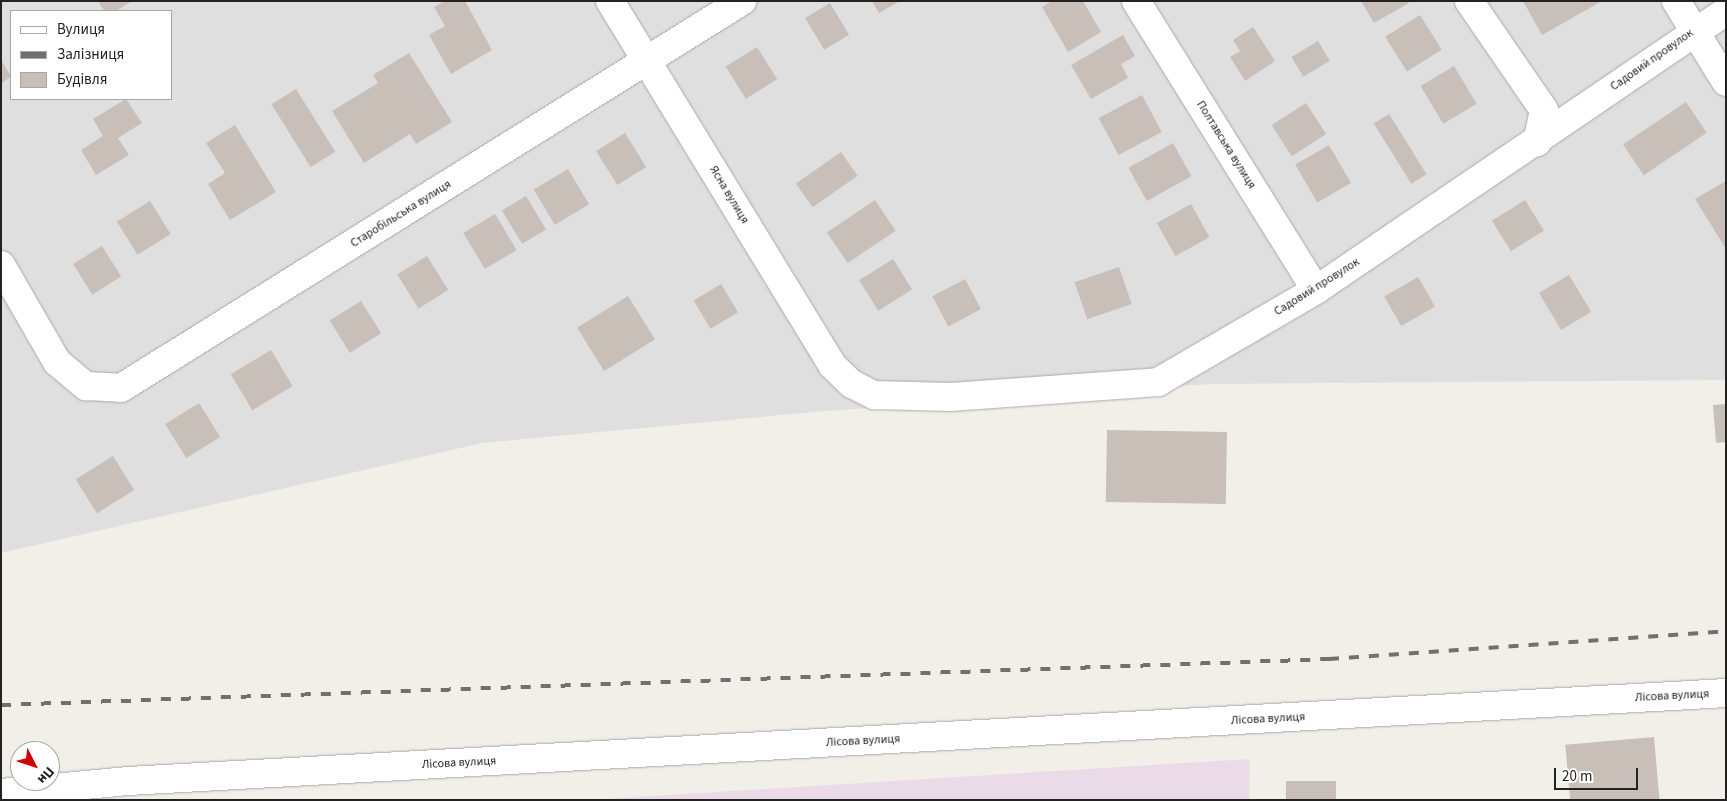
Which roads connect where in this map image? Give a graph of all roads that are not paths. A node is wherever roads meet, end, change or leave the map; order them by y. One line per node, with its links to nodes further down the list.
1 (610, 1): 8 (street, Ясна вулиця)
2 (742, 1): 8 (street, Старобільська вулиця)
3 (1136, 1): 12 (street, Полтавська вулиця)
4 (1469, 1): 10 (street)
5 (1676, 1): 7 (street)
6 (1726, 11): 7 (street, Садовий провулок)
7 (1695, 30): 9 (street); 10 (street, Садовий провулок)
8 (647, 60): 11 (street, Старобільська вулиця); 13 (street, Ясна вулиця)
9 (1726, 82)
10 (1537, 142): 12 (street, Садовий провулок)
11 (1, 265)
12 (1316, 290): 13 (street, Садовий провулок)
13 (852, 384)
14 (1726, 693): 15 (street, Лісова вулиця)
15 (1, 793)

